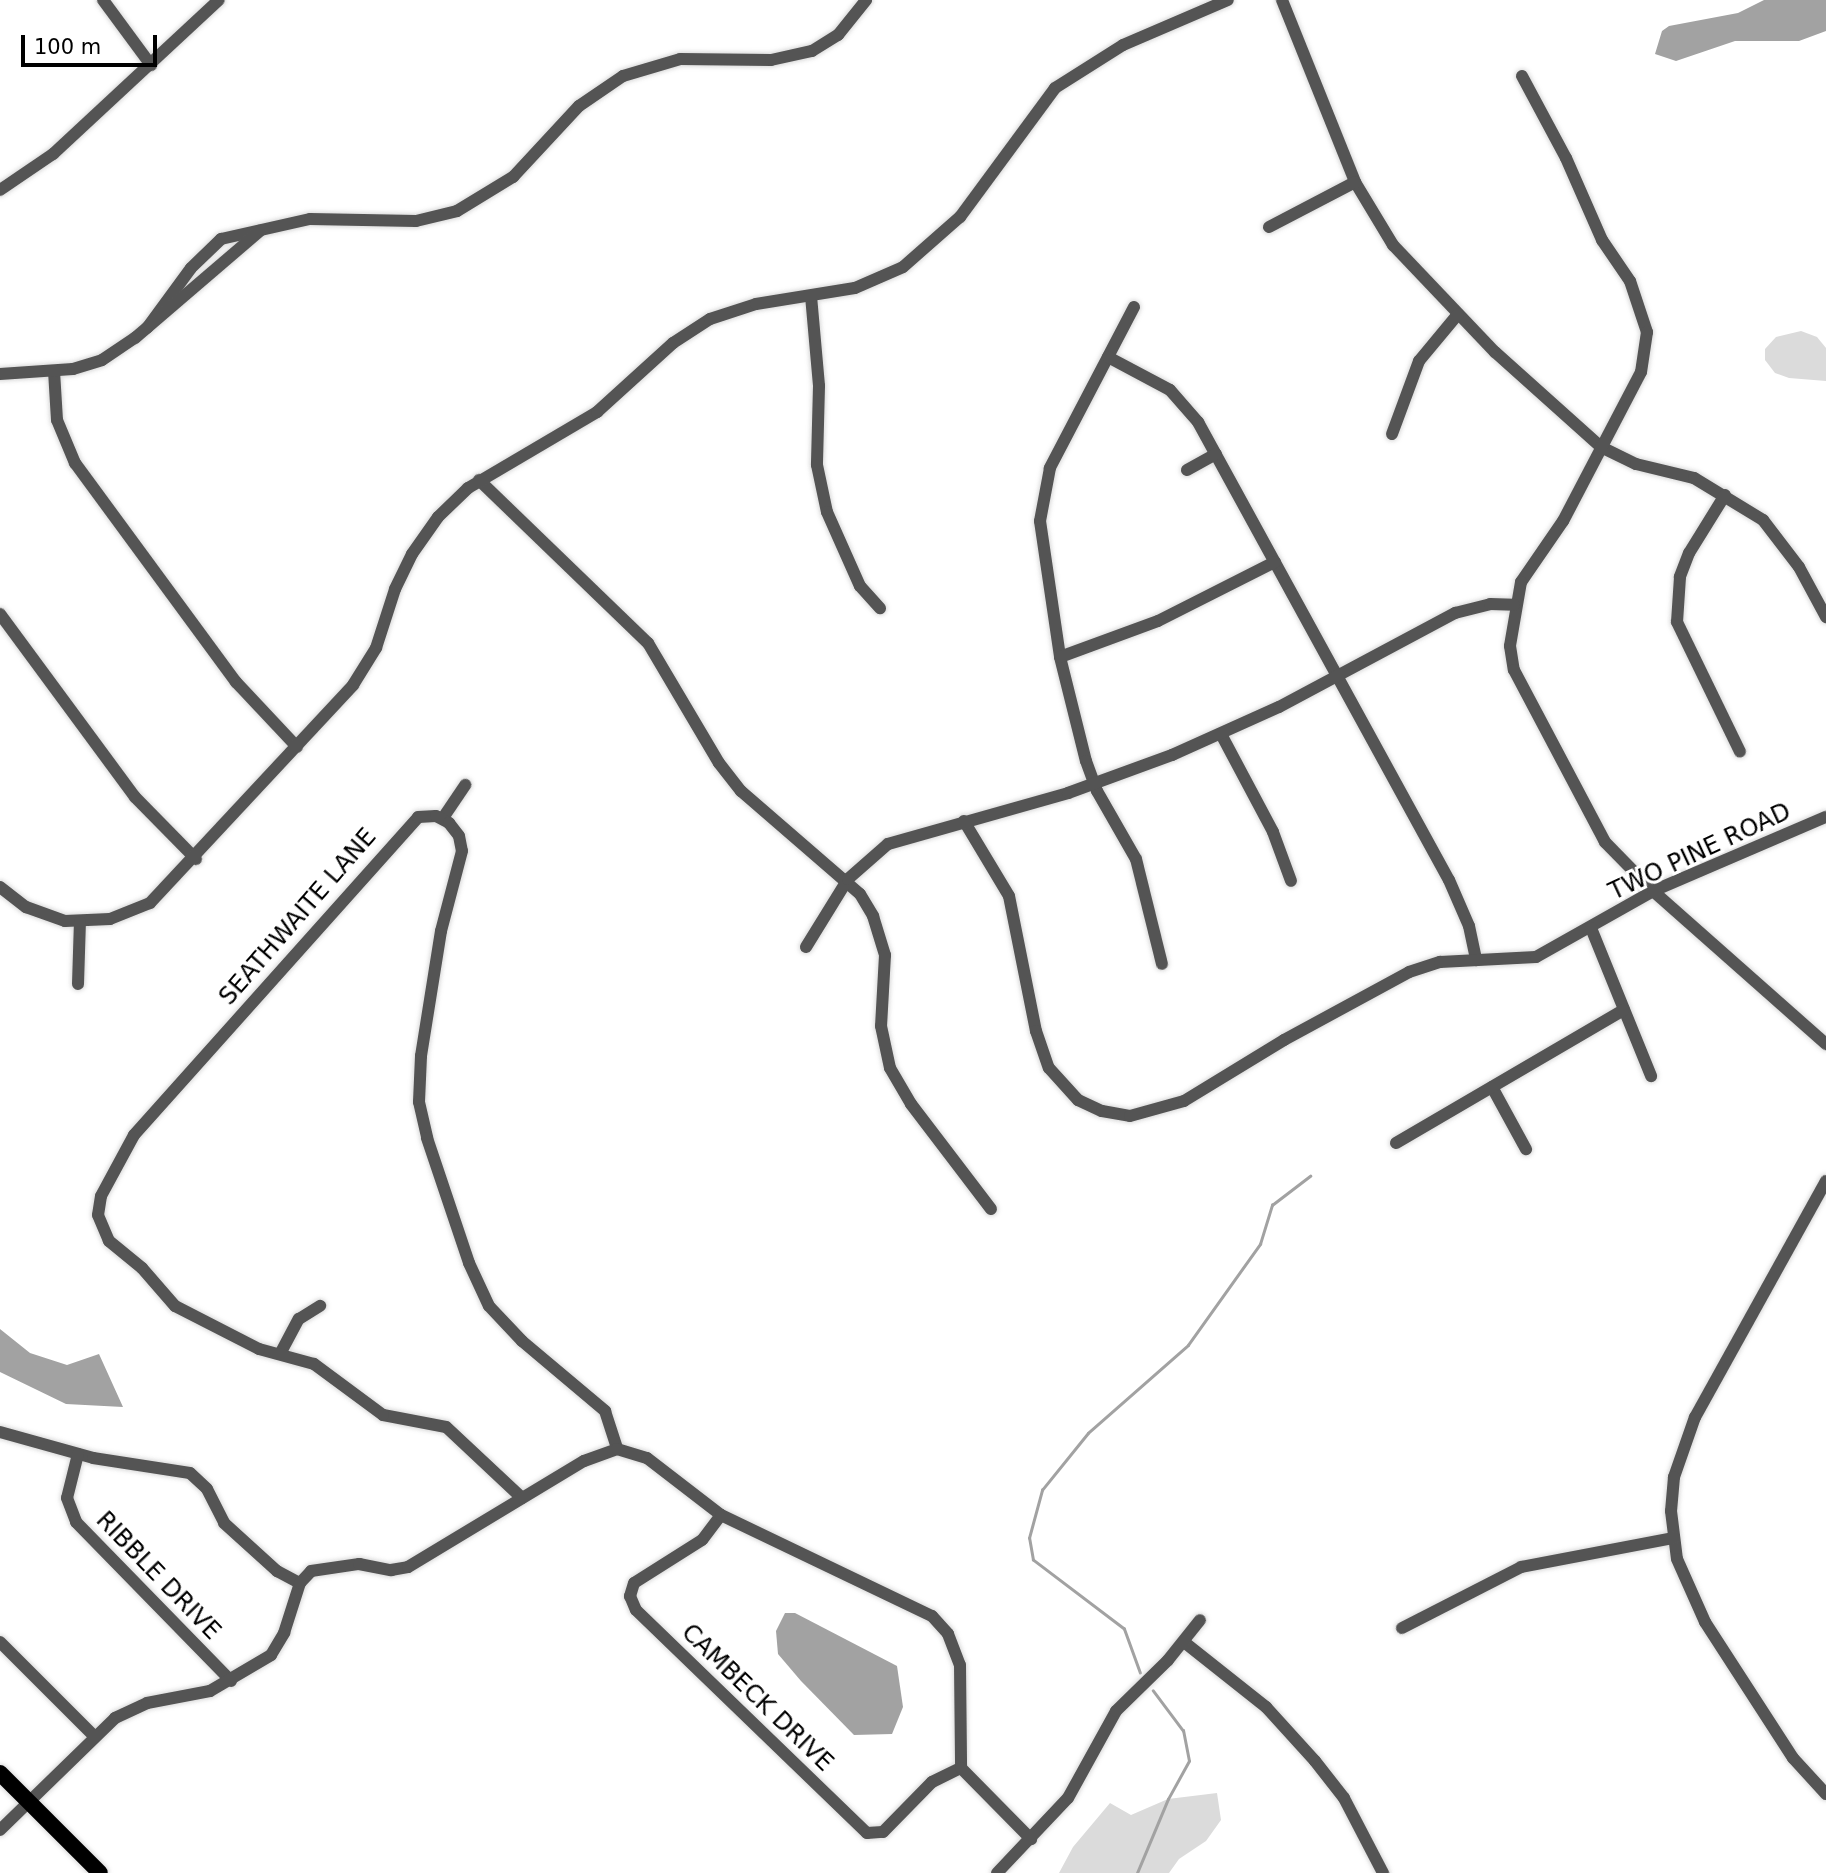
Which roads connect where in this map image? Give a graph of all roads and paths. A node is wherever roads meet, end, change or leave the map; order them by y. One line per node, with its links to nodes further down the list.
1 (103, 0): 7 (street)
2 (116, 0): 7 (street)
3 (219, 0): 8 (street)
4 (866, 0): 13 (street)
5 (1228, 0): 14 (street)
6 (1282, 0): 10 (street)
7 (116, 16): 8 (street)
8 (150, 65): 11 (street)
9 (1522, 76): 22 (street)
10 (1355, 182): 12 (street); 16 (street)
11 (0, 190)
12 (1269, 227)
13 (267, 228): 17 (street); 17 (street)
14 (811, 296): 25 (street); 30 (street)
15 (1134, 307): 18 (street)
16 (1458, 314): 21 (street); 22 (street)
17 (147, 328): 19 (street)
18 (1108, 356): 23 (street); 33 (street)
19 (54, 371): 20 (street); 36 (street)
20 (0, 374)
21 (1392, 434)
22 (1601, 447): 26 (street); 29 (street)
23 (1216, 454): 24 (street); 27 (street)
24 (1187, 470)
25 (479, 480): 36 (street); 44 (street)
26 (1725, 495): 28 (street); 37 (street)
27 (1275, 562): 33 (street); 34 (street)
28 (1820, 593): 32 (street)
29 (1514, 605): 34 (street); 47 (street)
30 (880, 608)
31 (0, 614): 43 (street)
32 (1826, 617)
33 (1060, 657): 38 (street)
34 (1337, 677): 35 (street); 51 (street)
35 (1221, 734): 38 (street); 45 (street)
36 (297, 747): 43 (street)
37 (1740, 752)
38 (1094, 784): 42 (street); 52 (street)
39 (465, 785): 41 (street)
40 (1826, 817): 47 (street, TWO PINE ROAD)
41 (443, 818): 63 (street, SEATHWAITE LANE); 65 (street)
42 (964, 821): 44 (street); 51 (street, TWO PINE ROAD)
43 (196, 859): 48 (street)
44 (848, 879): 50 (street); 61 (street)
45 (1291, 881)
46 (0, 887): 48 (street)
47 (1653, 891): 49 (street, TWO PINE ROAD); 55 (street)
48 (80, 922): 53 (street)
49 (1591, 928): 51 (street, TWO PINE ROAD); 54 (street)
50 (806, 947)
51 (1476, 960)
52 (1162, 964)
53 (78, 984)
54 (1624, 1010): 56 (street); 57 (street)
55 (1826, 1044)
56 (1651, 1076)
57 (1492, 1087): 58 (street); 59 (street)
58 (1396, 1143)
59 (1526, 1149)
60 (1826, 1181): 69 (street)
61 (991, 1209)
62 (320, 1306): 63 (street)
63 (280, 1354): 67 (street, SEATHWAITE LANE)
64 (0, 1432): 66 (street)
65 (617, 1449): 67 (street); 68 (street)
66 (78, 1454): 70 (street); 75 (street, RIBBLE DRIVE)
67 (522, 1498): 70 (street)
68 (721, 1515): 77 (street); 77 (street, CAMBECK DRIVE)
69 (1673, 1538): 72 (street); 79 (street)
70 (300, 1583): 75 (street)
71 (1200, 1620): 74 (street)
72 (1402, 1629)
73 (0, 1642): 76 (street)
74 (1184, 1642): 82 (street); 85 (street)
75 (230, 1681): 76 (street)
76 (94, 1736): 80 (street)
77 (961, 1768): 82 (street)
78 (0, 1773): 80 (main road)
79 (1826, 1794)
80 (28, 1801): 81 (street); 83 (main road)
81 (0, 1830)
82 (1031, 1839): 84 (street)
83 (100, 1873)
84 (997, 1873)
85 (1383, 1873)

